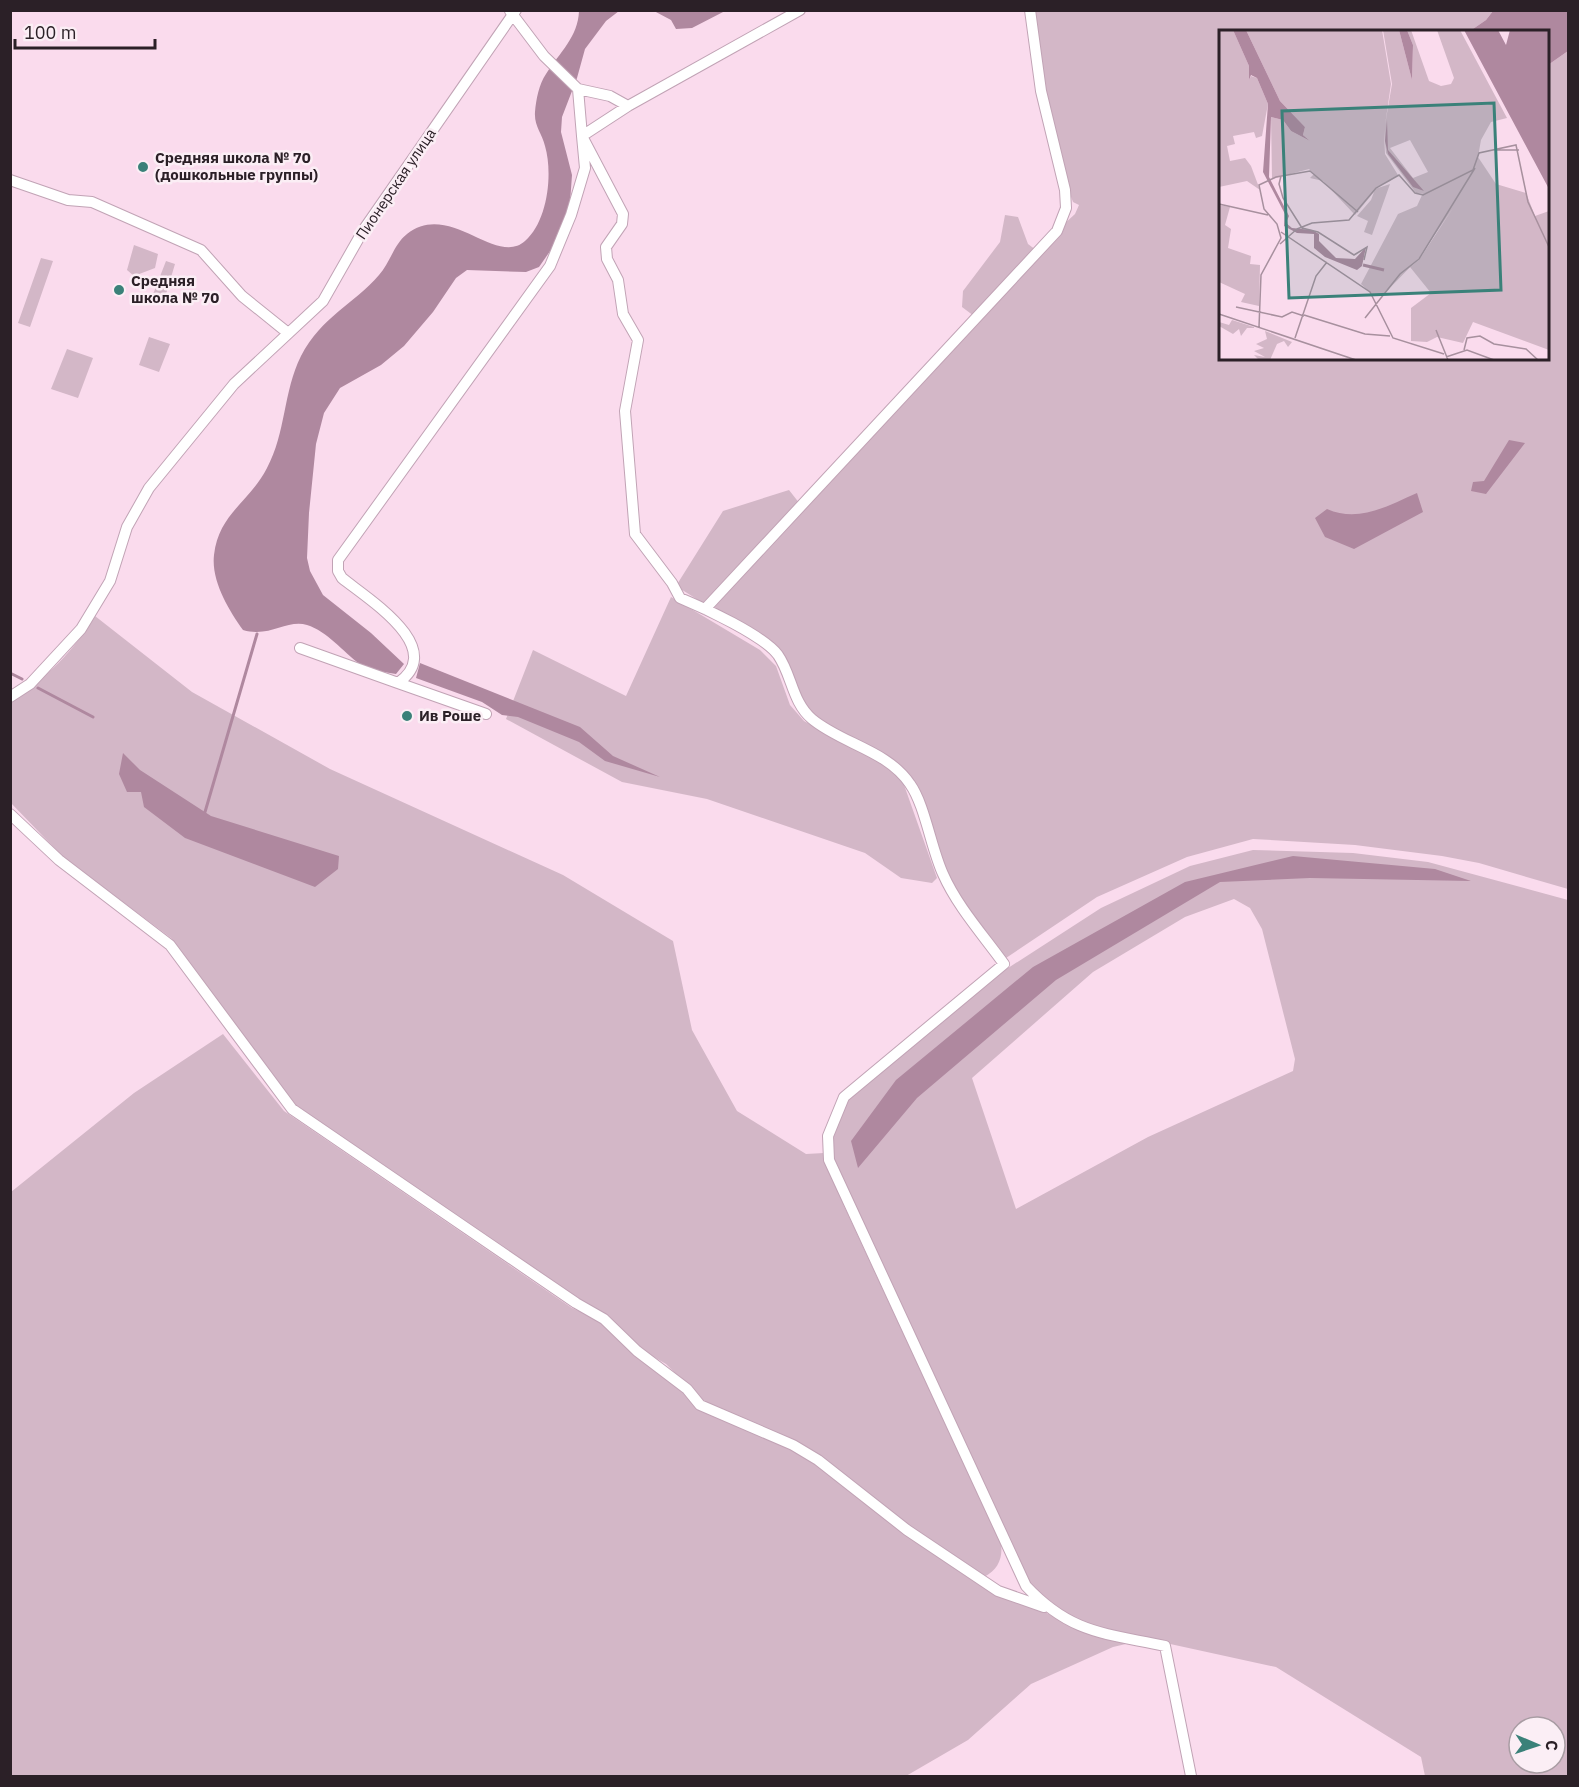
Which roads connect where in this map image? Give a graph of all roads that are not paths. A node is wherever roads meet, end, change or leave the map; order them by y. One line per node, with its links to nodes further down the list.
1 (800, 10): 5 (street)
2 (1030, 10): 9 (street)
3 (513, 12): 4 (street); 8 (street, Пионерская улица)
4 (578, 88): 5 (street); 6 (street)
5 (628, 106): 6 (street)
6 (582, 136): 9 (street); 11 (street)
7 (10, 180): 8 (street)
8 (288, 333): 12 (street, Пионерская улица)
9 (705, 609): 15 (street)
10 (300, 648): 11 (street)
11 (398, 683): 13 (street)
12 (10, 697)
13 (486, 714)
14 (10, 814): 15 (street)
15 (1047, 1608): 16 (street)
16 (1191, 1776)

